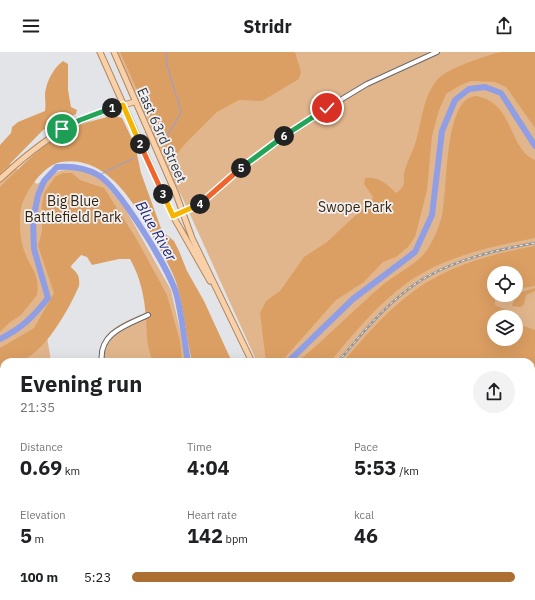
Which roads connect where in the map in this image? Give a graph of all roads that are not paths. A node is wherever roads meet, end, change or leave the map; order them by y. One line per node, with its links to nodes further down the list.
1 (100, 52): 5 (main road, East 63rd Street)
2 (114, 52): 4 (main road, East 63rd Street)
3 (437, 52): 7 (street)
4 (134, 102): 5 (main road); 7 (main road, East 63rd Street)
5 (123, 105): 6 (main road); 8 (main road, East 63rd Street)
6 (0, 180)
7 (182, 212): 8 (street); 9 (main road, East 63rd Street)
8 (173, 216): 9 (main road, East 63rd Street)
9 (219, 293): 12 (main road, East 63rd Street)
10 (148, 315): 11 (street)
11 (102, 358)
12 (250, 358)

